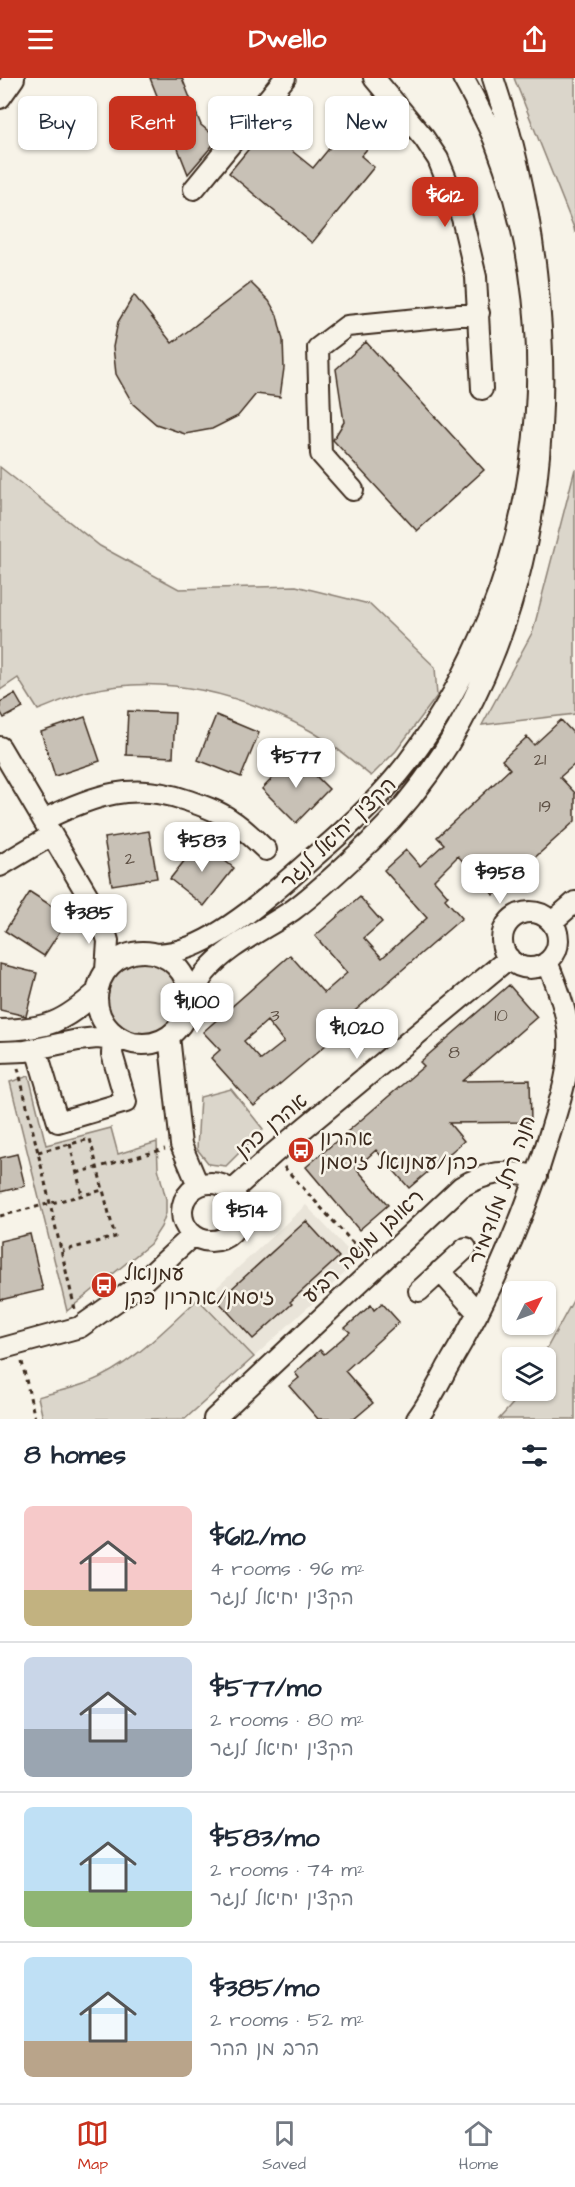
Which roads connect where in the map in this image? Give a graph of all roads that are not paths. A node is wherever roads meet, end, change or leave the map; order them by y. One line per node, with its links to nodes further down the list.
1 (14, 78): 6 (street)
2 (285, 78): 7 (street)
3 (375, 78): 9 (street)
4 (463, 78): 20 (street, הקצין יחיאל לנגר)
5 (493, 78): 8 (street)
6 (0, 98)
7 (194, 189)
8 (550, 240)
9 (478, 313): 10 (street); 12 (street)
10 (482, 389)
11 (556, 474): 25 (street, הקצין יחיאל לנגר)
12 (353, 490)
13 (0, 747): 14 (street)
14 (48, 828): 15 (street); 16 (street); 18 (street)
15 (266, 850)
16 (0, 866)
17 (575, 902): 19 (street)
18 (101, 918): 20 (street); 23 (street)
19 (552, 922): 21 (street); 22 (street)
20 (150, 953): 23 (street); 25 (street)
21 (509, 958): 22 (street); 33 (street, אהרן כהן)
22 (547, 962): 31 (street, חנה רחל מלודמיר)
23 (106, 970): 24 (street)
24 (98, 991): 26 (street); 28 (street)
25 (188, 1007): 27 (street)
26 (0, 1030)
27 (169, 1036): 28 (street); 32 (street)
28 (120, 1040): 29 (street); 29 (street)
29 (36, 1049): 30 (street)
30 (7, 1052)
31 (537, 1176): 38 (street, חנה רחל מלודמיר); 40 (street, ראובן מנשה רביע)
32 (198, 1185): 33 (street); 34 (street)
33 (232, 1191): 34 (street)
34 (193, 1235): 39 (street)
35 (466, 1248): 36 (street)
36 (440, 1271): 37 (street); 38 (street)
37 (419, 1291)
38 (478, 1313): 41 (street, חנה רחל מלודמיר)
39 (9, 1347)
40 (214, 1419)
41 (417, 1419)

